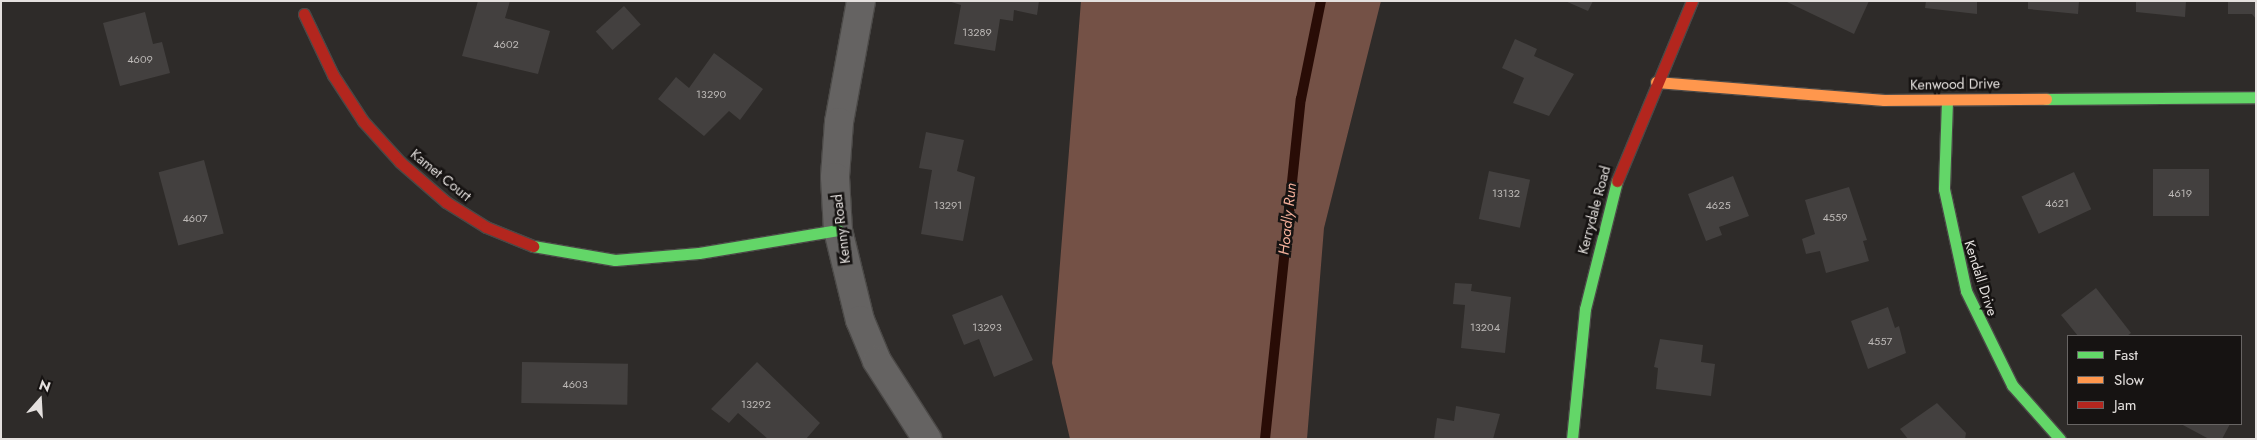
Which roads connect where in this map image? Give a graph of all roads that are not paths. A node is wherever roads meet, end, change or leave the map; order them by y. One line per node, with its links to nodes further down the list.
1 (861, 1): 7 (street, Kenny Road)
2 (1692, 1): 4 (street, Kerrydale Road)
3 (304, 14): 7 (street, Kamet Court)
4 (1656, 82): 6 (street, Kenwood Drive); 9 (street, Kerrydale Road)
5 (2256, 97): 6 (street, Kenwood Drive)
6 (1947, 101): 10 (street, Kendall Drive)
7 (838, 230): 8 (street, Kenny Road)
8 (927, 439)
9 (1572, 439)
10 (2060, 439)

